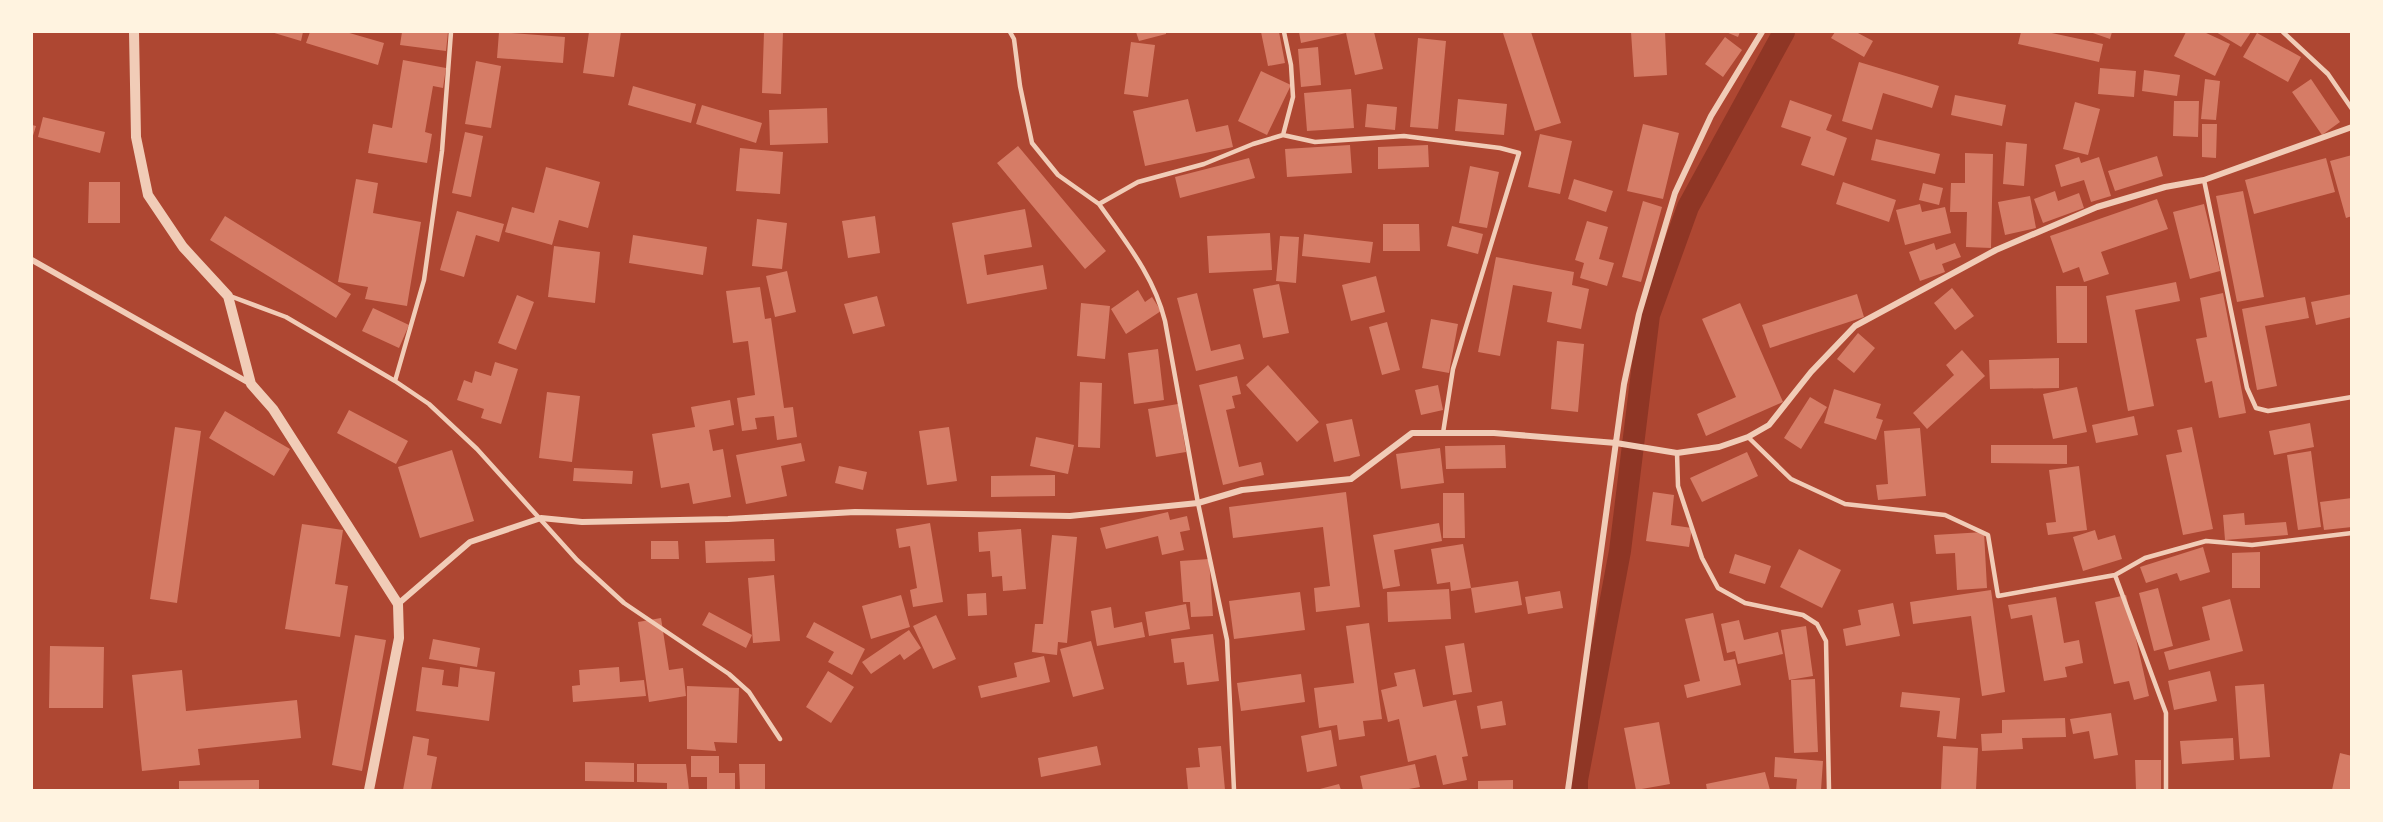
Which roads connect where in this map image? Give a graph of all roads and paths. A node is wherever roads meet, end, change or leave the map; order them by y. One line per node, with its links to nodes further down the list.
1 (134, 32): 13 (street)
2 (451, 32): 14 (lane)
3 (1010, 32): 11 (lane)
4 (1284, 32): 9 (lane)
5 (1762, 32): 19 (street)
6 (2283, 32): 7 (lane)
7 (2352, 109)
8 (2352, 127): 10 (street)
9 (1283, 135): 11 (lane); 17 (lane)
10 (2204, 180): 16 (lane); 18 (street)
11 (1099, 204): 21 (lane)
12 (32, 260): 15 (street)
13 (228, 296): 14 (lane); 15 (street)
14 (395, 381): 22 (lane)
15 (251, 384): 25 (street)
16 (2352, 398)
17 (1443, 433): 19 (street); 21 (street)
18 (1748, 437): 20 (street); 24 (lane)
19 (1616, 443): 20 (street); 29 (street)
20 (1677, 453): 30 (lane)
21 (1198, 503): 22 (street); 28 (lane)
22 (541, 518): 25 (street); 26 (lane)
23 (2352, 533): 24 (lane)
24 (2115, 575): 31 (lane)
25 (398, 604): 27 (street)
26 (780, 739)
27 (369, 790)
28 (1234, 790)
29 (1568, 790)
30 (1829, 790)
31 (2166, 790)

